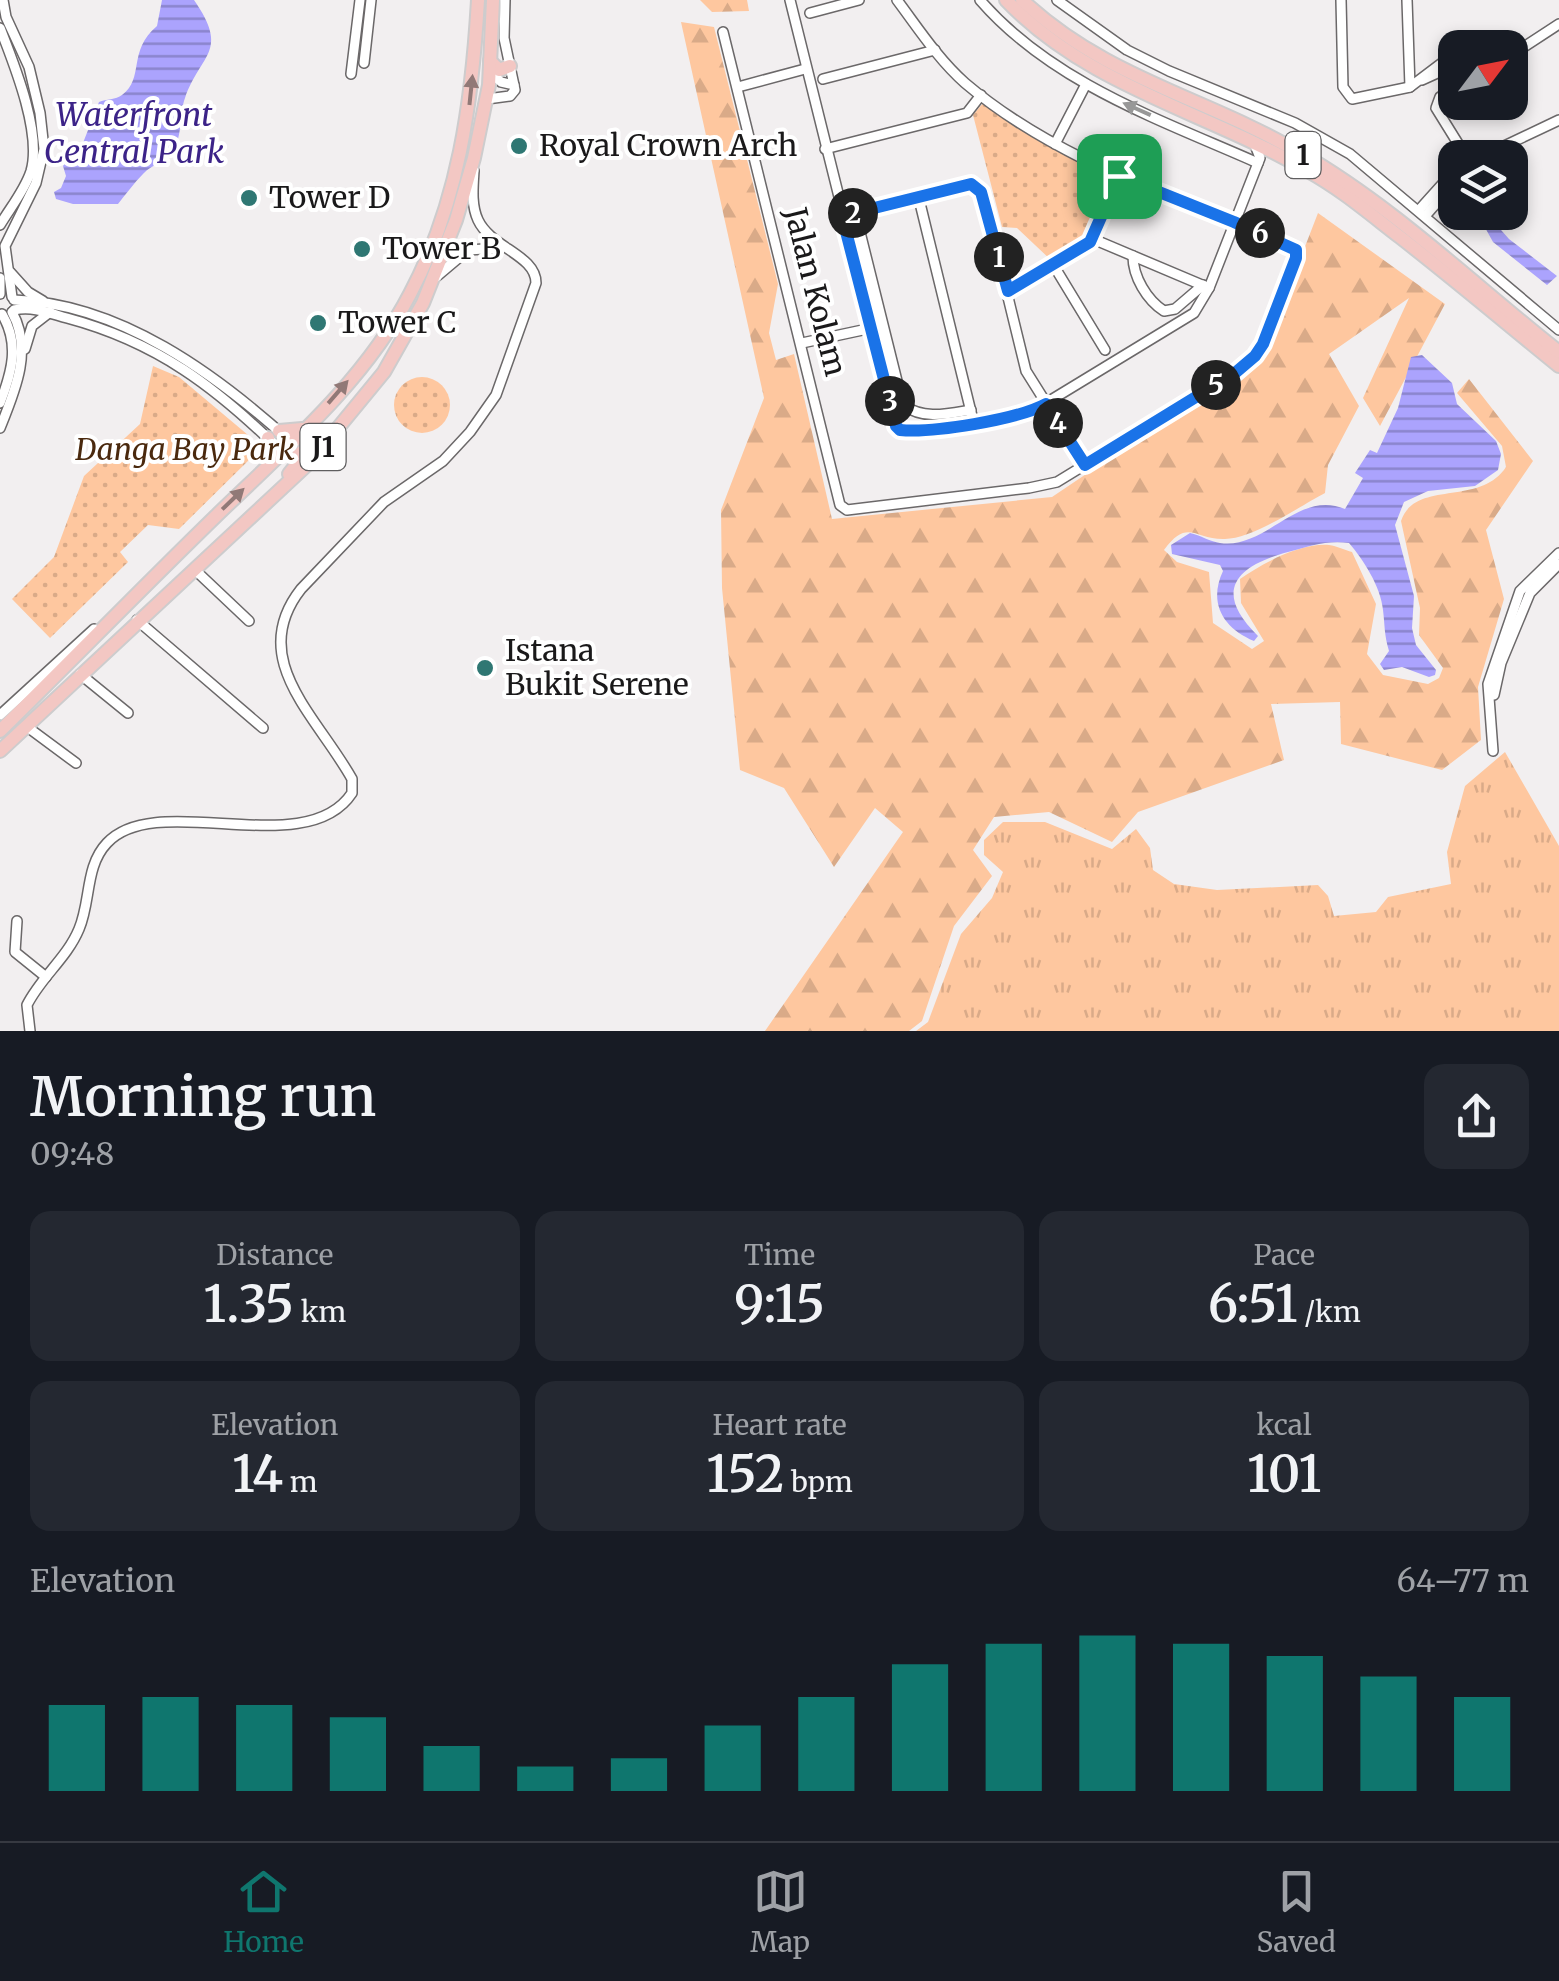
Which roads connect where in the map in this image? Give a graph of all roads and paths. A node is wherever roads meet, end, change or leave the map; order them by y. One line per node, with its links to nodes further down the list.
1 (3, 0): 57 (street)
2 (360, 0): 28 (street)
3 (371, 0): 22 (street)
4 (478, 0): 78 (highway, J1, one-way to 4)
5 (493, 0): 24 (highway, J1)
6 (505, 0): 25 (street)
7 (790, 0): 26 (street)
8 (859, 0): 16 (street)
9 (897, 0): 21 (street)
10 (980, 0): 33 (street)
11 (1006, 0): 39 (highway, 1)
12 (1022, 0): 69 (highway, 1)
13 (1058, 0): 49 (street)
14 (1341, 0): 34 (street)
15 (1406, 0): 34 (street)
16 (810, 13)
17 (1559, 24): 20 (street)
18 (0, 28): 52 (street)
19 (723, 32): 32 (street, Jalan Kolam)
20 (1528, 44)
21 (935, 50): 29 (street); 35 (street)
22 (364, 63)
23 (1438, 64): 30 (street)
24 (490, 66): 25 (highway); 31 (street); 36 (highway, J1)
25 (510, 66): 31 (street)
26 (805, 69): 32 (street); 41 (street)
27 (1438, 73): 30 (street)
28 (351, 74)
29 (823, 79)
30 (1422, 80): 34 (street)
31 (514, 85): 36 (street)
32 (738, 86): 67 (street, Jalan Kolam)
33 (1085, 86): 40 (street); 44 (street, one-way to 33)
34 (1410, 87)
35 (981, 95): 40 (street); 41 (street)
36 (487, 98): 43 (highway, J1)
37 (1559, 120): 38 (street)
38 (1515, 140)
39 (1254, 142): 42 (highway, 1); 44 (street)
40 (1054, 144): 45 (street)
41 (825, 149): 50 (street)
42 (1276, 153): 44 (street); 71 (highway, 1)
43 (474, 158): 54 (street); 59 (highway, J1)
44 (1259, 161): 51 (street)
45 (1119, 176): 51 (street); 53 (street)
46 (1438, 194): 49 (street)
47 (918, 195): 48 (street); 61 (street); 75 (street)
48 (855, 212): 50 (street); 75 (street)
49 (1423, 213): 66 (street)
50 (842, 216): 65 (street)
51 (1234, 222): 60 (street); 82 (street)
52 (0, 225)
53 (1094, 238): 55 (street); 56 (street)
54 (504, 248): 59 (street); 99 (street)
55 (1133, 256): 60 (street); 60 (street)
56 (1054, 266): 61 (street); 68 (street)
57 (8, 270): 63 (street); 64 (street)
58 (0, 278): 62 (street)
59 (432, 280): 72 (highway, J1)
60 (1206, 286): 74 (street)
61 (1008, 291): 74 (street)
62 (0, 296): 63 (street)
63 (9, 308): 64 (street); 70 (street); 73 (street)
64 (50, 308): 70 (street); 79 (street)
65 (872, 328): 67 (street); 76 (street)
66 (1559, 330)
67 (802, 343): 82 (street, Jalan Kolam)
68 (1105, 350)
69 (1559, 352)
70 (22, 363): 77 (street)
71 (1559, 366)
72 (369, 391): 80 (highway); 83 (highway, J1)
73 (0, 403)
74 (1046, 404): 76 (street); 82 (street)
75 (971, 410): 76 (street)
76 (974, 422)
77 (0, 428)
78 (304, 428): 79 (highway); 80 (highway, J1)
79 (273, 434): 80 (street); 81 (highway)
80 (290, 450): 81 (highway, J1); 83 (highway)
81 (268, 465): 87 (highway, J1, one-way to 81)
82 (1085, 465)
83 (245, 521): 86 (highway, J1)
84 (1559, 552): 85 (street)
85 (1559, 564)
86 (194, 568): 88 (highway, J1); 89 (street)
87 (154, 578): 92 (street); 95 (highway, J1)
88 (137, 620): 90 (highway, J1); 94 (street)
89 (249, 621)
90 (80, 674): 91 (street); 93 (highway, J1)
91 (128, 712)
92 (0, 716)
93 (26, 726): 96 (highway, J1); 97 (street)
94 (263, 728)
95 (0, 731)
96 (0, 752)
97 (76, 764)
98 (18, 921): 99 (street)
99 (46, 976): 100 (street)
100 (30, 1031)

